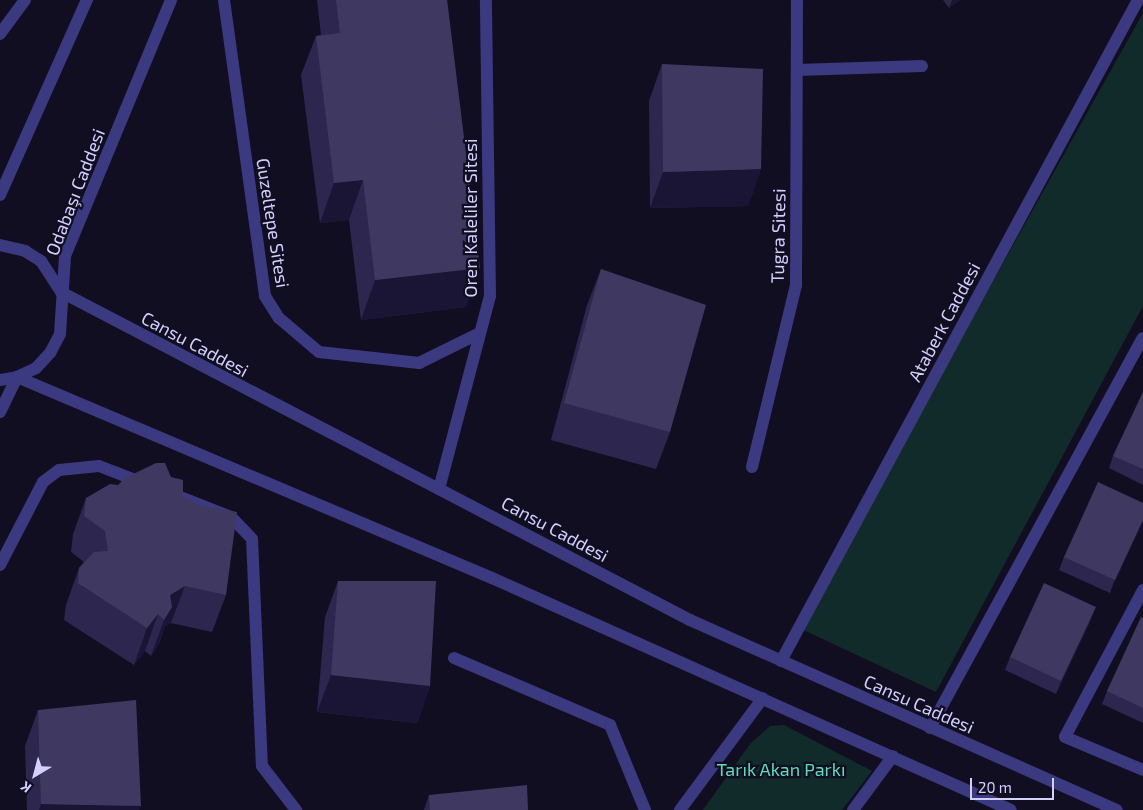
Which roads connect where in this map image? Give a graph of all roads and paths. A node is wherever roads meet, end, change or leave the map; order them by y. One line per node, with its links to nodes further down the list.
1 (25, 0): 8 (street)
2 (87, 0): 11 (street)
3 (171, 0): 13 (street, Odabaşı Caddesi)
4 (224, 0): 14 (street, Guzeltepe Sitesi)
5 (486, 0): 14 (street, Oren Kaleliler Sitesi)
6 (797, 0): 10 (street, Tugra Sitesi)
7 (1138, 0): 26 (street, Ataberk Caddesi)
8 (0, 34)
9 (922, 66): 10 (street)
10 (796, 70): 19 (street, Tugra Sitesi)
11 (0, 195)
12 (0, 245): 13 (street, Cansu Caddesi)
13 (61, 292): 16 (street, Odabaşı Caddesi); 21 (street, Cansu Caddesi)
14 (480, 333): 21 (street, Oren Kaleliler Sitesi)
15 (1143, 338): 28 (street)
16 (17, 377): 17 (street); 18 (street); 27 (street)
17 (0, 380)
18 (0, 412)
19 (752, 467)
20 (152, 486): 23 (street)
21 (440, 490): 26 (street, Cansu Caddesi)
22 (170, 493): 31 (street)
23 (0, 565)
24 (1143, 590): 30 (street)
25 (454, 658): 32 (street)
26 (781, 662): 28 (street, Cansu Caddesi)
27 (763, 698): 29 (street); 33 (street)
28 (930, 728): 36 (street, Cansu Caddesi)
29 (893, 756): 34 (street); 35 (street)
30 (1143, 770)
31 (296, 810)
32 (645, 810)
33 (680, 810)
34 (853, 810)
35 (1011, 810)
36 (1117, 810)

